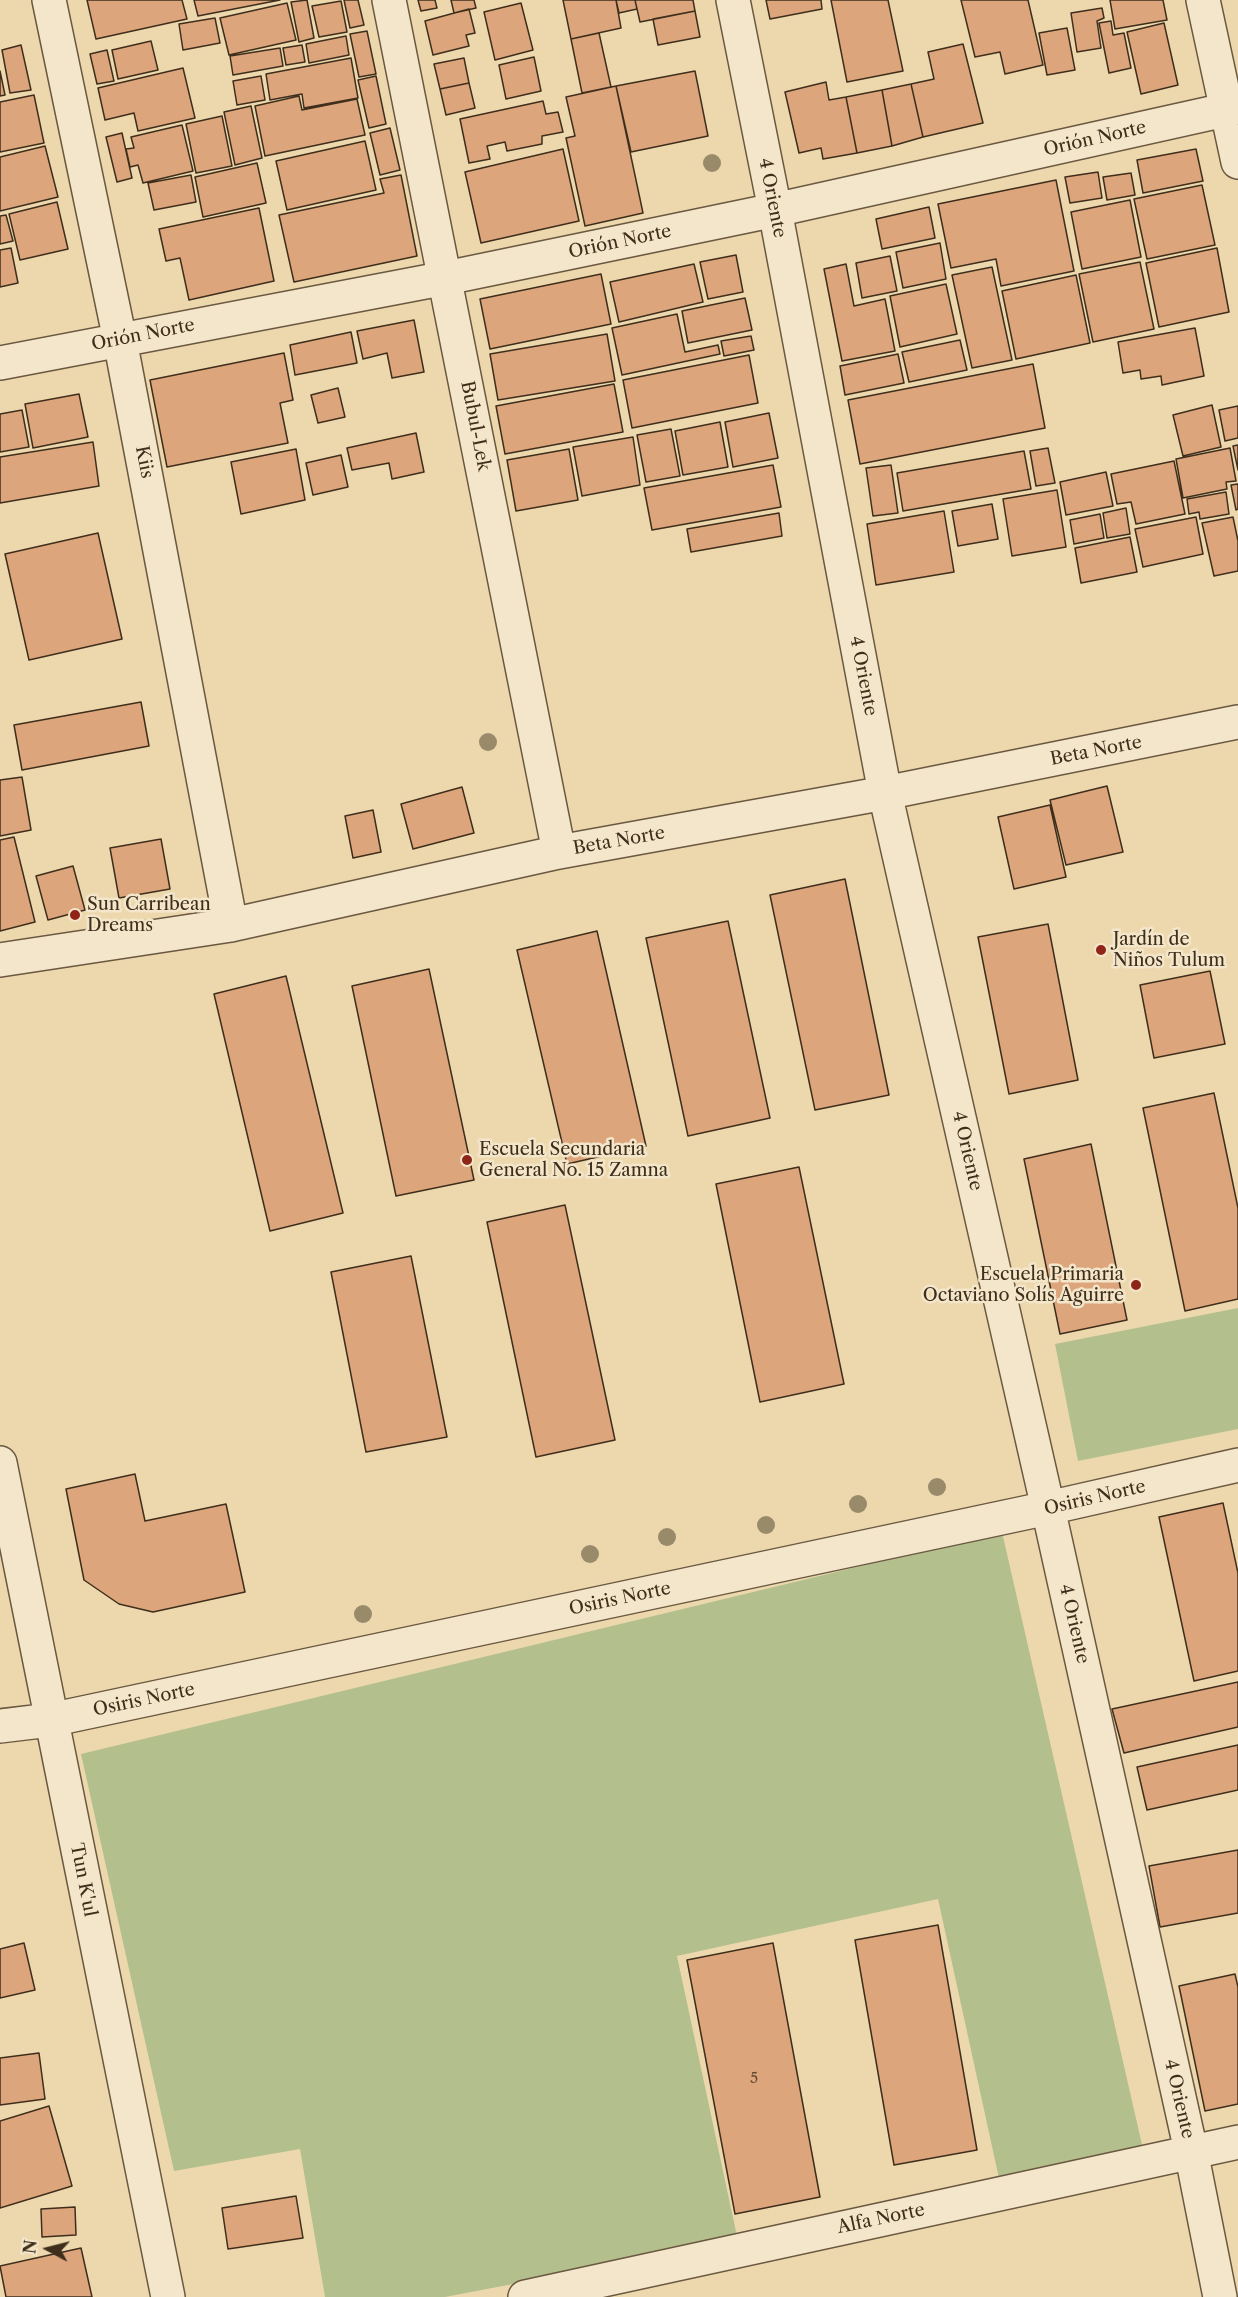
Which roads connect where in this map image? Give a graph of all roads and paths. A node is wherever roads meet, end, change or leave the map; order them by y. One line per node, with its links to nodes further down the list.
1 (49, 0): 9 (street, Kiis)
2 (389, 0): 8 (street, Bubul-Lek)
3 (733, 0): 7 (street, 4 Oriente)
4 (1203, 0): 5 (street)
5 (1232, 109): 6 (street); 7 (street, Orión Norte)
6 (1238, 162)
7 (775, 210): 8 (street, Orión Norte); 12 (street, 4 Oriente)
8 (446, 278): 9 (street, Orión Norte); 13 (street, Bubul-Lek)
9 (120, 340): 10 (street, Orión Norte); 14 (street, Kiis)
10 (0, 363)
11 (1238, 722): 12 (street, Beta Norte)
12 (885, 794): 13 (street, Beta Norte); 18 (street, 4 Oriente)
13 (559, 852): 14 (street, Beta Norte)
14 (231, 925): 15 (street, Beta Norte)
15 (0, 960)
16 (0, 1463): 19 (street, Tun K'ul)
17 (1238, 1466): 18 (street, Osiris Norte)
18 (1048, 1508): 19 (street, Osiris Norte); 22 (street, 4 Oriente)
19 (50, 1720): 20 (street, Osiris Norte); 23 (street, Tun K'ul)
20 (0, 1726)
21 (1238, 2142): 22 (street, Alfa Norte)
22 (1191, 2151): 24 (street, Alfa Norte); 25 (street, 4 Oriente)
23 (168, 2297)
24 (525, 2297)
25 (1220, 2297)

